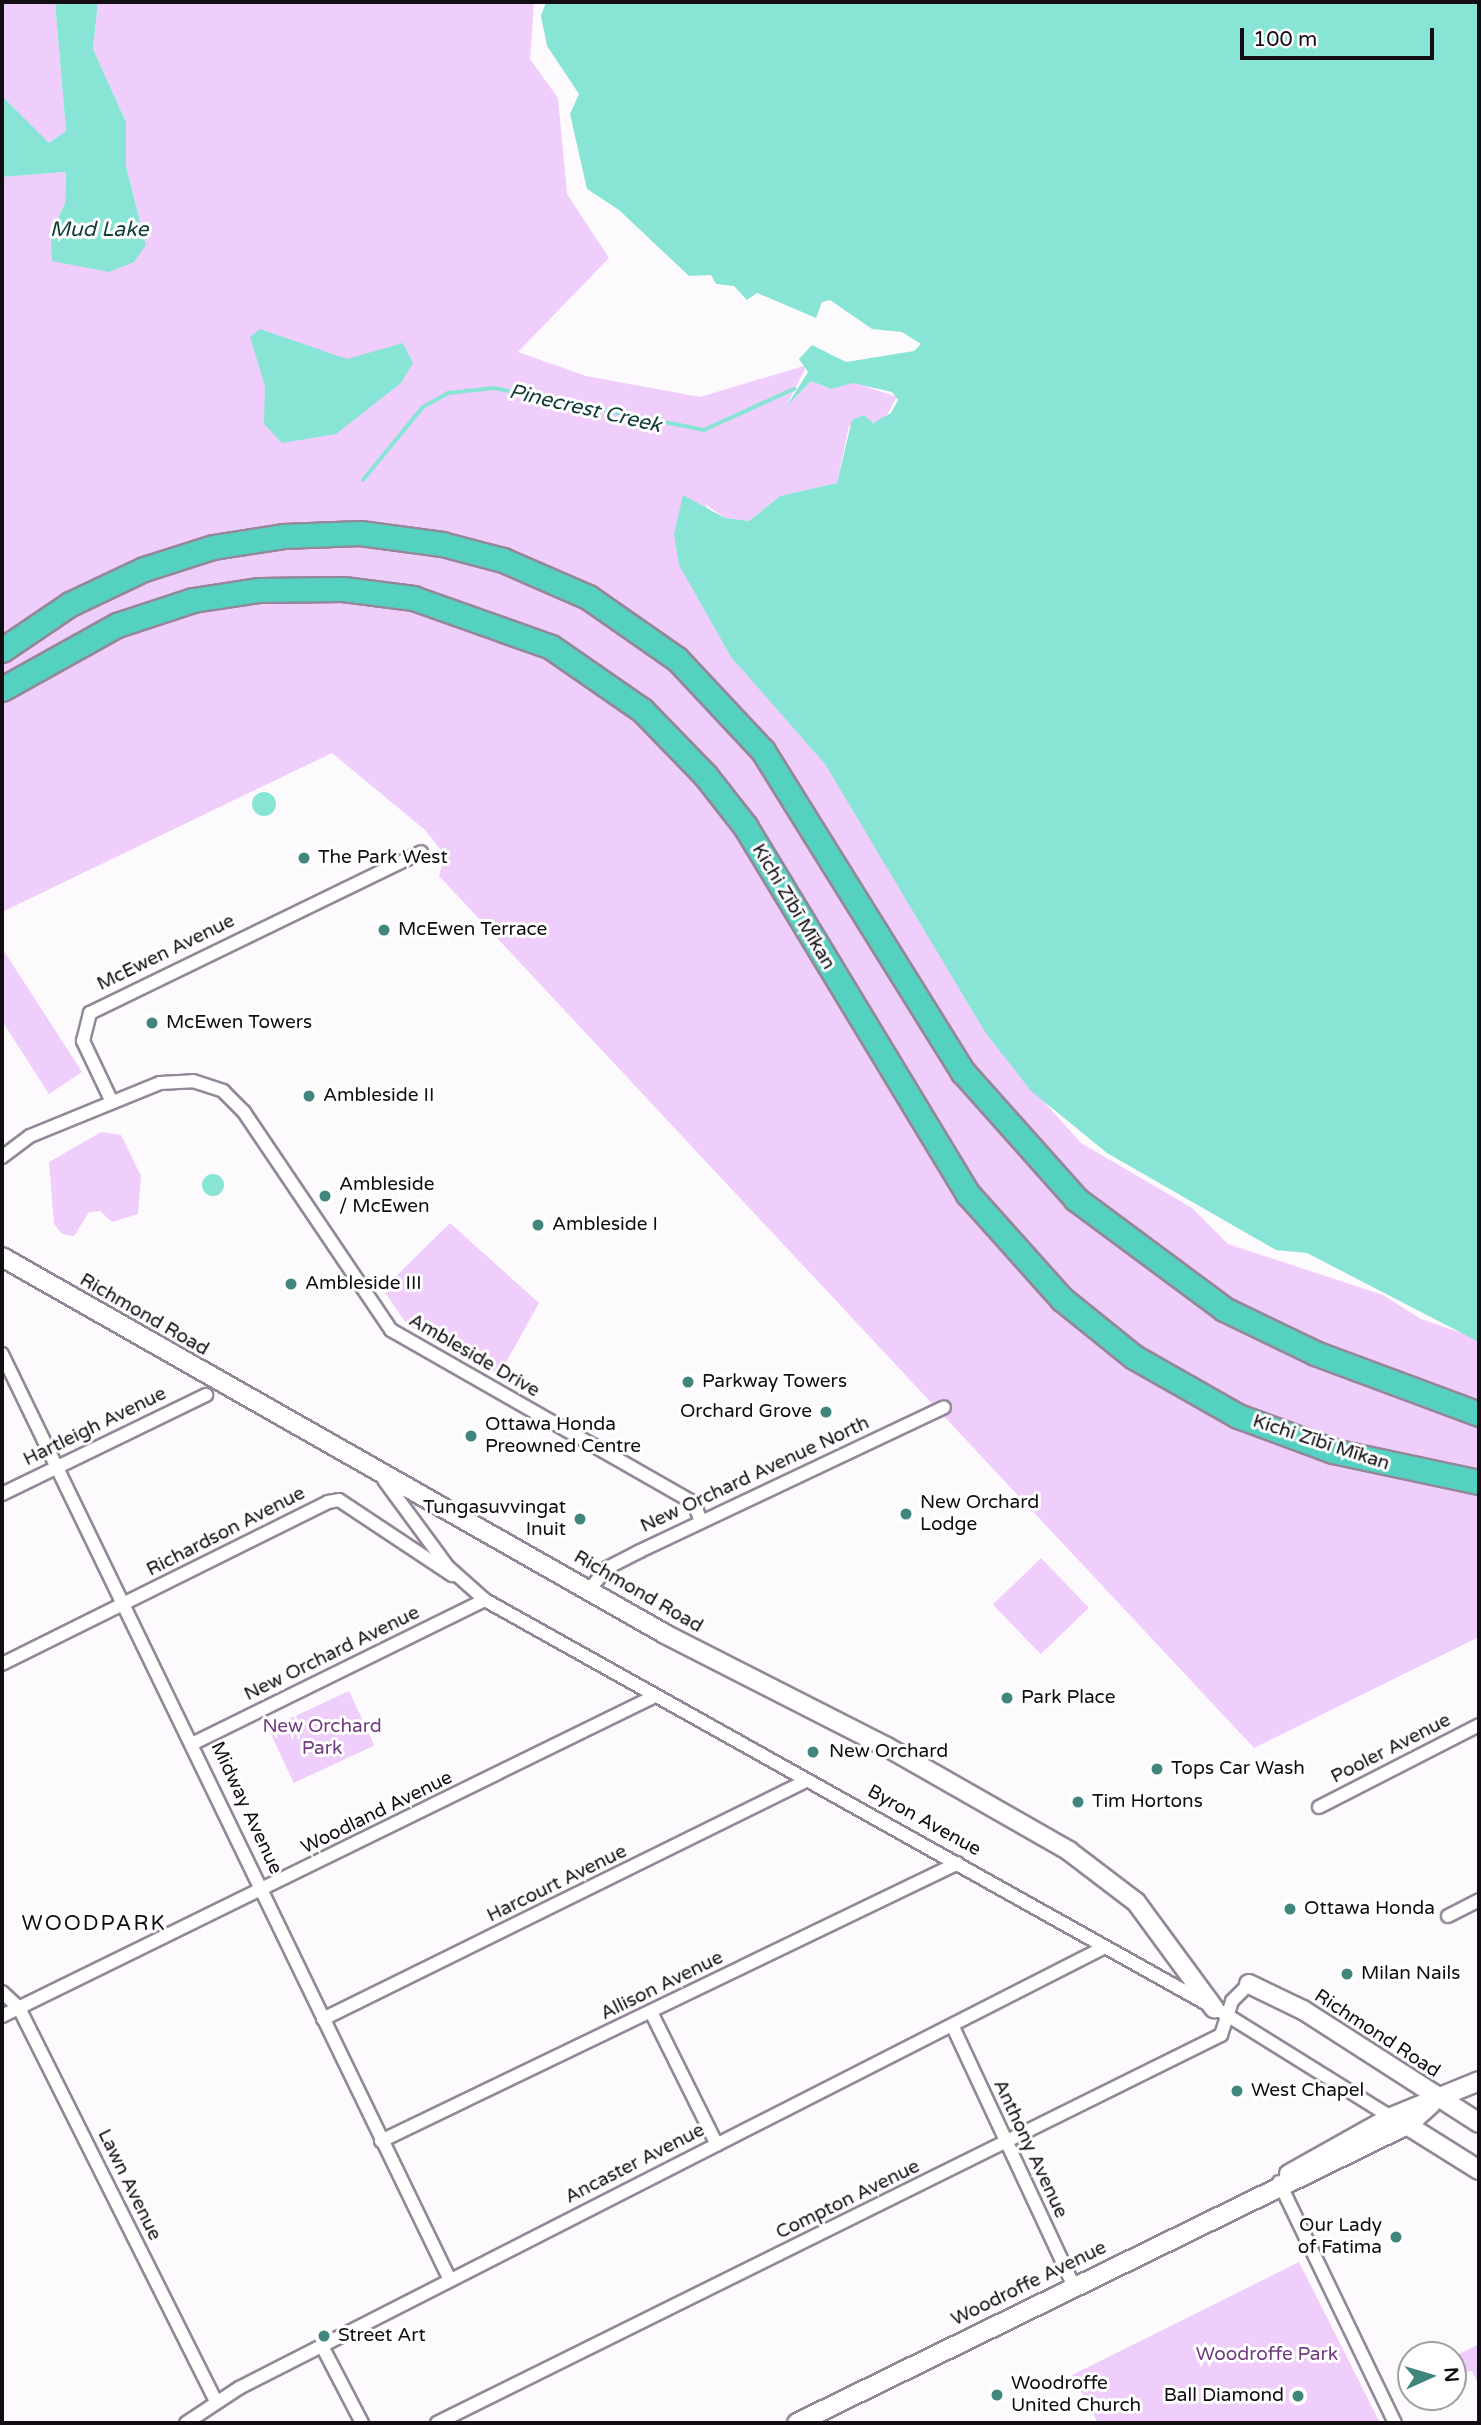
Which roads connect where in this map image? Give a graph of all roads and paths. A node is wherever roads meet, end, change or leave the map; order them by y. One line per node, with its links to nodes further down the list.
1 (2, 650): 10 (highway)
2 (2, 689): 13 (highway, Kichi Zībī Mīkan)
3 (421, 852): 4 (street, McEwen Avenue)
4 (112, 1102): 5 (street); 15 (street, Ambleside Drive)
5 (2, 1157)
6 (2, 1257): 12 (main road, Richmond Road)
7 (2, 1354): 11 (street, Midway Avenue)
8 (205, 1395): 11 (street, Hartleigh Avenue)
9 (944, 1407): 15 (street, New Orchard Avenue North)
10 (1479, 1413)
11 (57, 1467): 14 (street, Hartleigh Avenue); 19 (street, Midway Avenue)
12 (379, 1474): 16 (street, Byron Avenue); 17 (main road, Richmond Road)
13 (1479, 1482)
14 (2, 1494)
15 (702, 1521): 17 (street, New Orchard Avenue North)
16 (460, 1579): 18 (street, Byron Avenue); 19 (street, Richardson Avenue)
17 (590, 1589): 34 (main road, Richmond Road)
18 (485, 1600): 21 (street, Byron Avenue); 23 (street, New Orchard Avenue)
19 (125, 1604): 20 (street, Richardson Avenue); 23 (street, Midway Avenue)
20 (2, 1664)
21 (655, 1696): 24 (street, Byron Avenue); 27 (street, Woodland Avenue)
22 (1479, 1725): 25 (street, Pooler Avenue)
23 (194, 1743): 27 (street, Midway Avenue)
24 (806, 1781): 26 (street, Byron Avenue); 37 (street, Harcourt Avenue)
25 (1319, 1807)
26 (958, 1863): 30 (street, Byron Avenue); 35 (street, Allison Avenue)
27 (263, 1891): 33 (street, Woodland Avenue); 37 (street, Midway Avenue)
28 (1479, 1900): 29 (street)
29 (1448, 1916)
30 (1105, 1947): 34 (street, Byron Avenue); 38 (street, Ancaster Avenue)
31 (1249, 1984): 34 (street, Compton Avenue); 40 (main road, Richmond Road)
32 (2, 1992): 33 (street, Lawn Avenue)
33 (19, 2008): 36 (street, Woodland Avenue); 51 (street, Lawn Avenue)
34 (1221, 2011): 41 (street, Byron Avenue); 45 (street, Compton Avenue)
35 (651, 2012): 43 (street, Allison Avenue); 44 (street)
36 (2, 2016)
37 (323, 2019): 43 (street, Midway Avenue)
38 (953, 2027): 44 (street, Ancaster Avenue); 45 (street, Anthony Avenue)
39 (1479, 2081): 40 (main road, Woodroffe Avenue)
40 (1435, 2102): 41 (main road, Woodroffe Avenue); 42 (main road, Richmond Road)
41 (1400, 2118): 46 (main road, Byron Avenue); 47 (main road, Woodroffe Avenue)
42 (1479, 2123)
43 (381, 2141): 48 (street, Midway Avenue)
44 (717, 2145): 48 (street, Ancaster Avenue)
45 (1005, 2146): 49 (street, Anthony Avenue); 54 (street, Compton Avenue)
46 (1479, 2170)
47 (1279, 2182): 49 (main road, Woodroffe Avenue); 56 (street)
48 (450, 2280): 50 (street, Ancaster Avenue)
49 (1074, 2286): 55 (main road, Woodroffe Avenue)
50 (322, 2346): 51 (street, Ancaster Avenue); 53 (street)
51 (216, 2401): 52 (street, Ancaster Avenue)
52 (186, 2423)
53 (362, 2423)
54 (437, 2423)
55 (797, 2423)
56 (1395, 2423)

